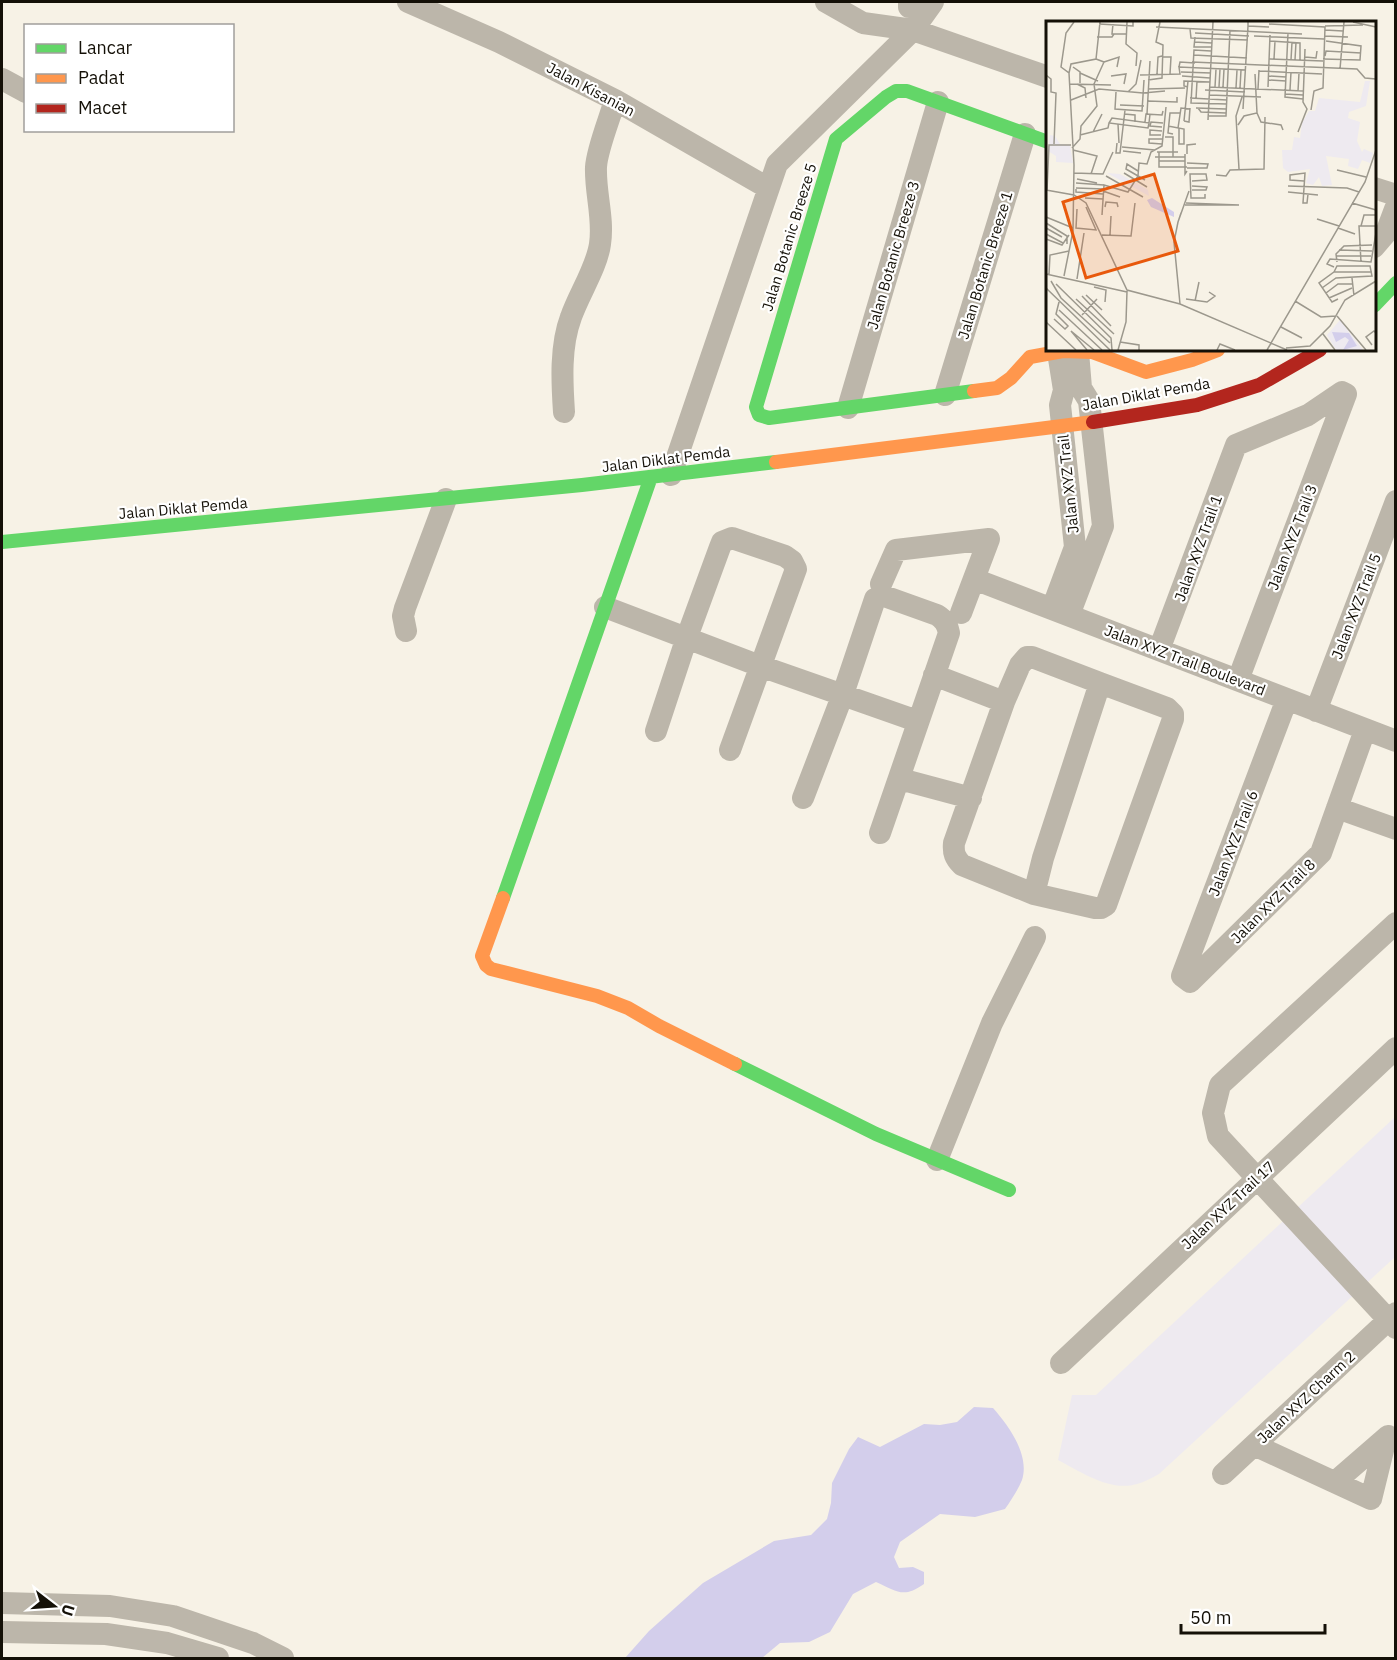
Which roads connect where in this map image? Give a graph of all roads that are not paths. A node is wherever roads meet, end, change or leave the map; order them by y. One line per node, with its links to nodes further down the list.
1 (408, 2): 8 (street, Jalan Kisanian)
2 (826, 2): 4 (street)
3 (933, 2): 4 (street)
4 (914, 30): 5 (street); 12 (street)
5 (1046, 77)
6 (2, 79): 7 (street)
7 (24, 91)
8 (615, 100): 12 (street, Jalan Kisanian); 26 (street)
9 (938, 102): 10 (street); 25 (street, Jalan Botanic Breeze 3); 25 (street, Jalan Botanic Breeze 5)
10 (1026, 134): 11 (street); 24 (street, Jalan Botanic Breeze 1)
11 (1046, 142)
12 (768, 188): 29 (street)
13 (1376, 189): 14 (street)
14 (1395, 195)
15 (1395, 209): 16 (street)
16 (1376, 245)
17 (1395, 283): 18 (street)
18 (1376, 304)
19 (1066, 351): 22 (street); 24 (street); 27 (street, Jalan XYZ Trail); 28 (street, Jalan XYZ Trail)
20 (1215, 351): 22 (street)
21 (1318, 351): 27 (street, Jalan Diklat Pemda)
22 (1159, 359)
23 (1346, 394): 40 (street, Jalan XYZ Trail 1); 43 (street, Jalan XYZ Trail 3)
24 (945, 395): 25 (street)
25 (848, 408)
26 (564, 412)
27 (1091, 421): 28 (street, Jalan Diklat Pemda); 36 (street, Jalan XYZ Trail)
28 (1062, 427): 29 (street, Jalan Diklat Pemda); 36 (street, Jalan XYZ Trail)
29 (661, 476): 30 (street, Jalan Diklat Pemda); 35 (street)
30 (446, 499): 32 (street, Jalan Diklat Pemda); 38 (street)
31 (1395, 501): 48 (street, Jalan XYZ Trail 5)
32 (2, 542)
33 (974, 579): 34 (street); 36 (street, Jalan XYZ Trail Boulevard); 37 (street)
34 (882, 584)
35 (610, 609): 39 (street); 65 (street)
36 (1060, 612): 40 (street, Jalan XYZ Trail Boulevard)
37 (961, 613)
38 (406, 631)
39 (687, 637): 41 (street); 41 (street); 51 (street)
40 (1160, 650): 43 (street, Jalan XYZ Trail Boulevard)
41 (760, 666): 45 (street); 53 (street)
42 (934, 675): 45 (street); 47 (street); 49 (street)
43 (1238, 680): 46 (street, Jalan XYZ Trail Boulevard)
44 (1100, 683): 47 (street); 60 (street); 60 (street)
45 (843, 694): 49 (street); 55 (street)
46 (1287, 699): 48 (street, Jalan XYZ Trail Boulevard); 63 (street, Jalan XYZ Trail 6)
47 (1004, 702): 56 (street)
48 (1316, 711): 50 (street, Jalan XYZ Trail Boulevard)
49 (917, 721): 54 (street)
50 (1365, 730): 52 (street, Jalan XYZ Trail Boulevard); 57 (street, Jalan XYZ Trail 8)
51 (656, 731)
52 (1395, 741)
53 (730, 750)
54 (900, 779): 56 (street); 59 (street)
55 (803, 798)
56 (971, 798): 60 (street)
57 (1337, 808): 58 (street); 63 (street, Jalan XYZ Trail 8)
58 (1395, 829)
59 (880, 833)
60 (1034, 894)
61 (1395, 923): 66 (street)
62 (1035, 937): 65 (street)
63 (1190, 982)
64 (1395, 1048): 66 (street, Jalan XYZ Trail 17)
65 (937, 1160): 67 (street)
66 (1257, 1178): 68 (street); 69 (street, Jalan XYZ Trail 17)
67 (1009, 1191)
68 (1393, 1321): 71 (street, Jalan XYZ Charm 2)
69 (1061, 1363)
70 (1391, 1433): 73 (street); 73 (street)
71 (1254, 1445): 72 (street, Jalan XYZ Charm 2); 73 (street)
72 (1223, 1474)
73 (1335, 1482)
74 (2, 1603): 77 (street)
75 (2, 1632): 76 (street)
76 (218, 1659)
77 (283, 1659)

